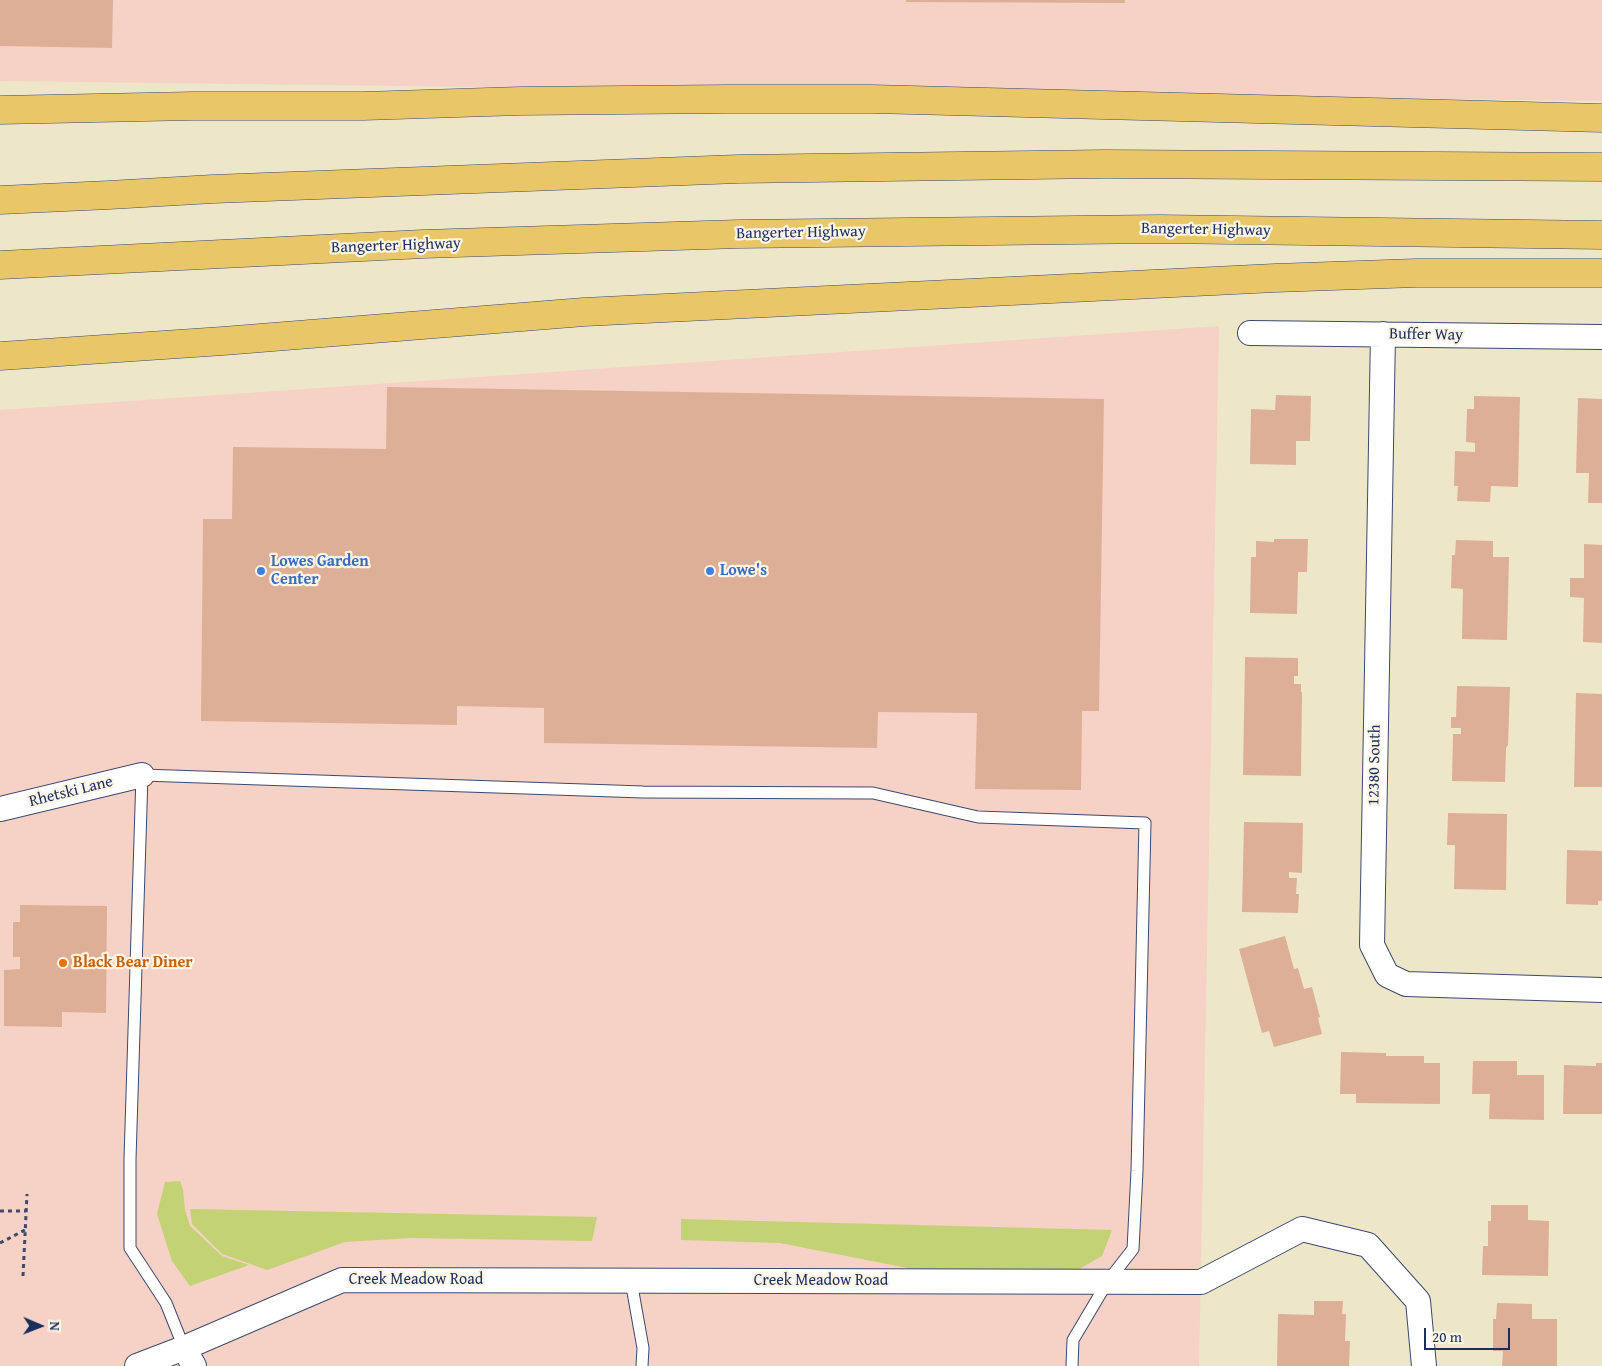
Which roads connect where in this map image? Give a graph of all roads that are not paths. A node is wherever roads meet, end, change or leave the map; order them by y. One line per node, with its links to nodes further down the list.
1 (0, 110): 2 (highway)
2 (1602, 118)
3 (1602, 167): 4 (highway)
4 (0, 200)
5 (1602, 235): 6 (highway, Bangerter Highway)
6 (0, 265)
7 (1602, 273): 11 (highway)
8 (1250, 332): 9 (street, Buffer Way)
9 (1383, 334): 10 (street, Buffer Way); 14 (street, 12380 South)
10 (1602, 337)
11 (0, 356)
12 (142, 775): 13 (street, Rhetski Lane); 16 (lane); 17 (lane)
13 (0, 810)
14 (1602, 990)
15 (631, 1280): 16 (street, Creek Meadow Road); 17 (street, Creek Meadow Road); 19 (lane)
16 (1108, 1282): 20 (lane); 21 (street, Creek Meadow Road)
17 (189, 1357): 18 (street, Creek Meadow Road)
18 (137, 1366)
19 (642, 1366)
20 (1072, 1366)
21 (1424, 1366)

